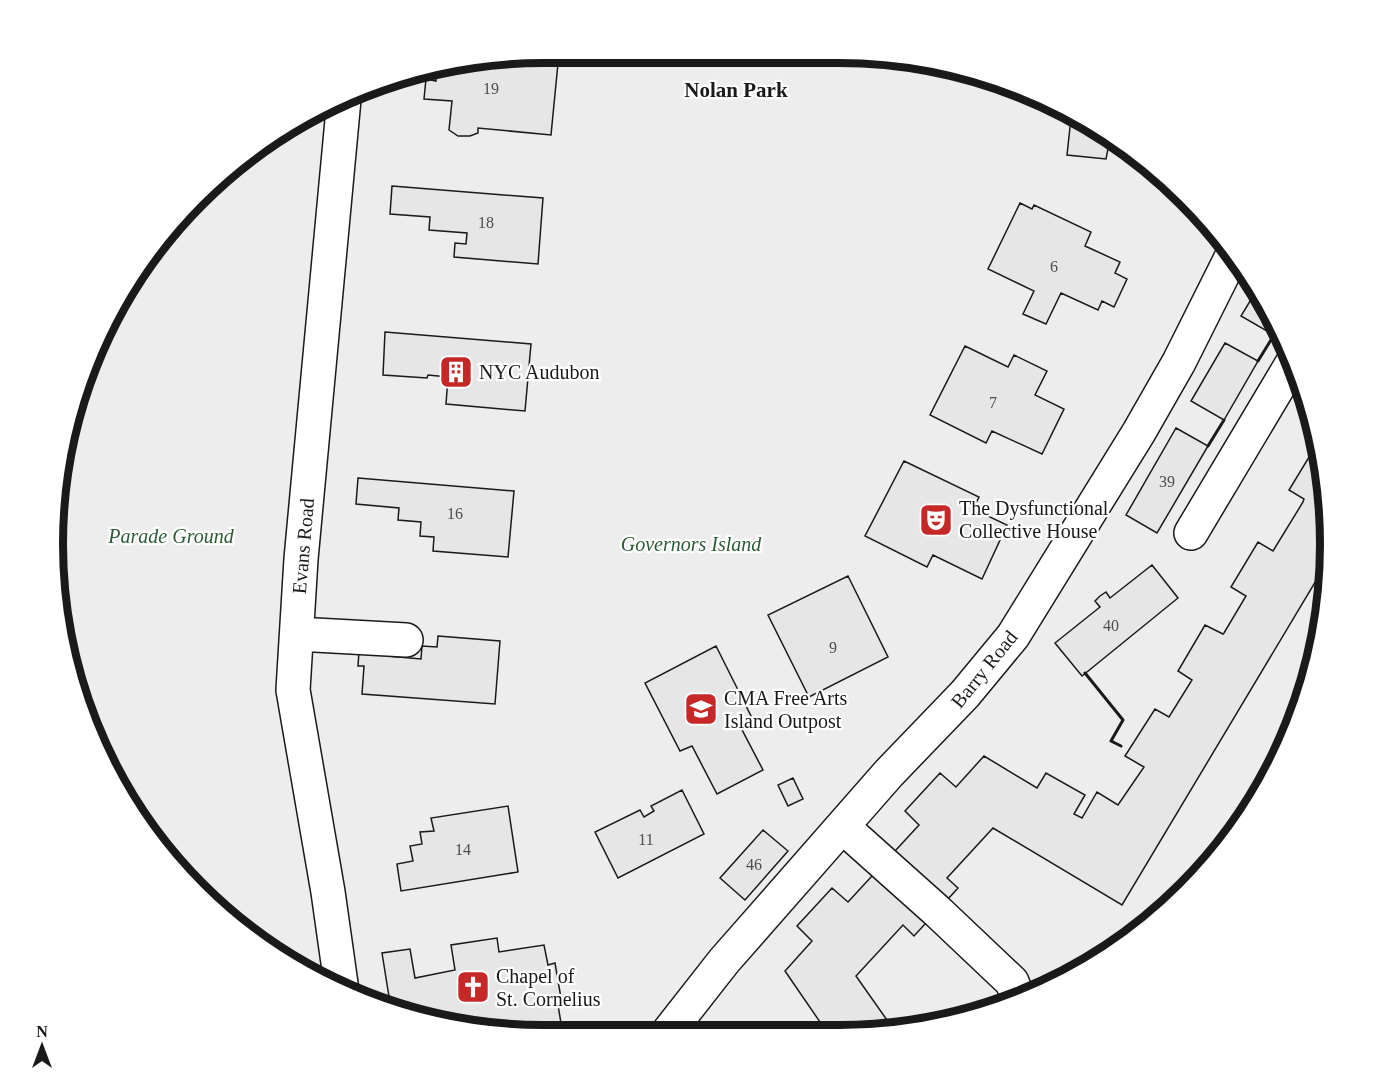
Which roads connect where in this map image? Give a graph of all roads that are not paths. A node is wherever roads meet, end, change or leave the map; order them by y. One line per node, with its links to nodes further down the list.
1 (343, 108): 5 (street, Evans Road)
2 (1229, 262): 7 (street, Barry Road)
3 (1287, 371): 4 (street)
4 (1191, 533)
5 (297, 634): 6 (street); 8 (street, Evans Road)
6 (406, 640)
7 (843, 826): 9 (street); 10 (street, Barry Road)
8 (340, 979)
9 (1022, 988)
10 (674, 1025)

